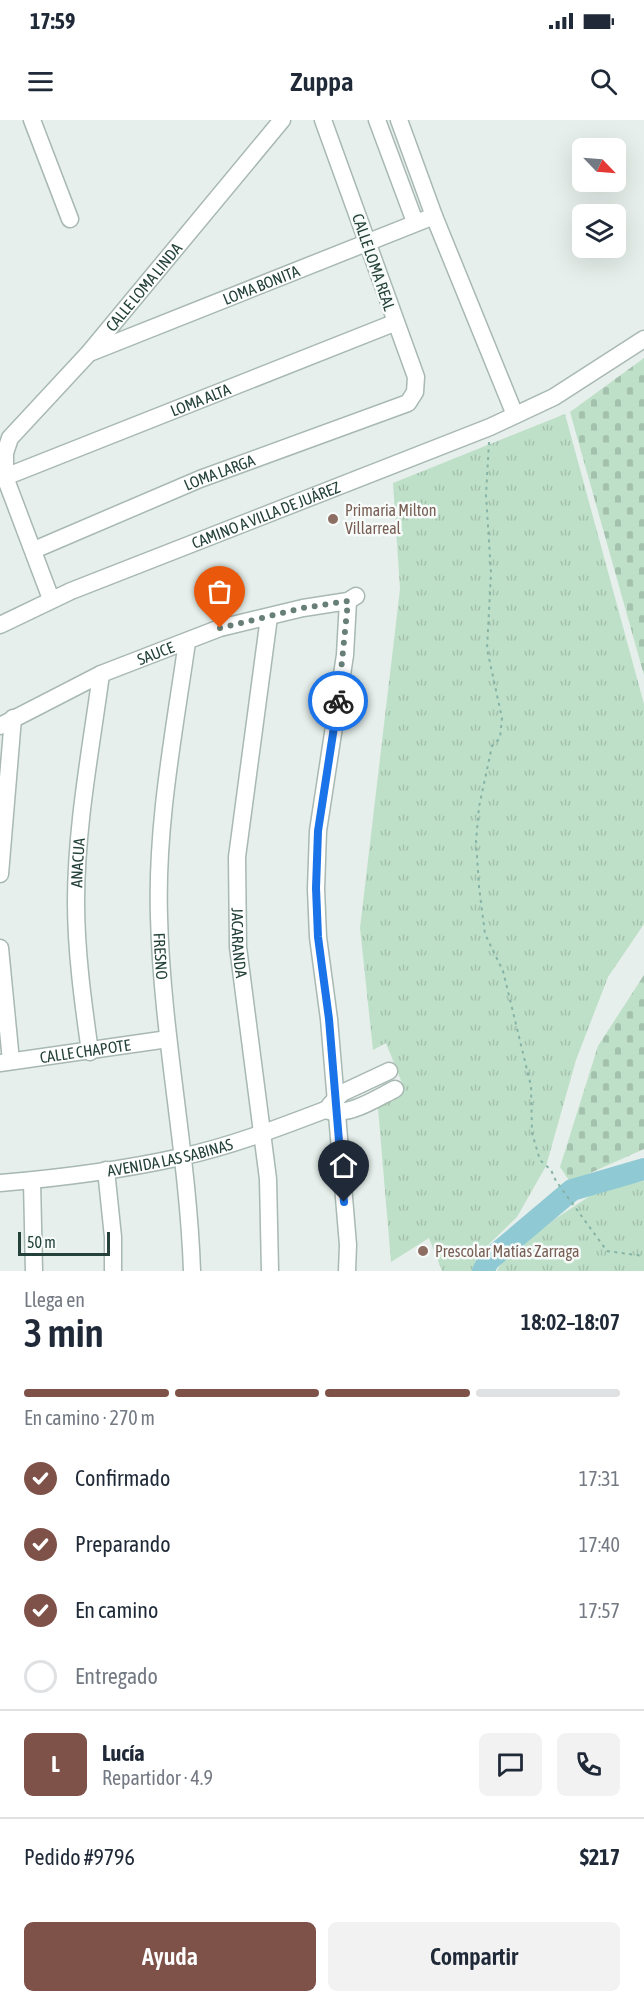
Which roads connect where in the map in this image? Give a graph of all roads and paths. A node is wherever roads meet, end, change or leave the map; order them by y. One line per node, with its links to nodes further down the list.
1 (32, 120): 7 (street)
2 (282, 120): 12 (street, CALLE LOMA LINDA)
3 (323, 120): 9 (street, CALLE LOMA REAL)
4 (377, 120): 8 (street)
5 (399, 120): 6 (street)
6 (434, 216): 8 (street, LOMA BONITA); 14 (street)
7 (70, 219)
8 (415, 222): 9 (street, LOMA BONITA)
9 (367, 241): 10 (street, CALLE LOMA REAL); 12 (street, LOMA BONITA)
10 (394, 323): 13 (street, CALLE LOMA REAL); 16 (street, LOMA ALTA)
11 (644, 339): 14 (street, CAMINO A VILLA DE JUÁREZ)
12 (88, 354): 16 (street, CALLE LOMA LINDA)
13 (408, 403): 17 (street, LOMA LARGA)
14 (515, 415): 15 (street, CAMINO A VILLA DE JUÁREZ)
15 (490, 428): 18 (street, CAMINO A VILLA DE JUÁREZ); 37 (path)
16 (5, 477): 17 (street)
17 (34, 550): 18 (street)
18 (51, 599): 20 (street, CAMINO A VILLA DE JUÁREZ)
19 (269, 617): 21 (street, SAUCE); 31 (street, SAUCE); 32 (street, JACARANDA)
20 (0, 625)
21 (187, 642): 22 (street, SAUCE); 26 (street, FRESNO)
22 (101, 674): 23 (street, SAUCE); 27 (street, ANACUA)
23 (7, 722): 24 (street)
24 (0, 874)
25 (0, 948): 28 (street)
26 (168, 1039): 27 (street, CALLE CHAPOTE); 33 (street, FRESNO)
27 (90, 1052): 28 (street, CALLE CHAPOTE)
28 (6, 1062)
29 (388, 1071): 31 (street)
30 (395, 1089): 31 (street)
31 (332, 1108): 32 (street, AVENIDA LAS SABINAS); 42 (street)
32 (262, 1134): 33 (street, AVENIDA LAS SABINAS); 41 (street, JACARANDA)
33 (182, 1156): 34 (street, AVENIDA LAS SABINAS); 40 (street, FRESNO)
34 (106, 1170): 35 (street, AVENIDA LAS SABINAS); 39 (street)
35 (32, 1181): 36 (street, AVENIDA LAS SABINAS); 38 (street)
36 (0, 1183)
37 (644, 1256)
38 (34, 1271)
39 (113, 1271)
40 (192, 1271)
41 (270, 1271)
42 (347, 1271)

